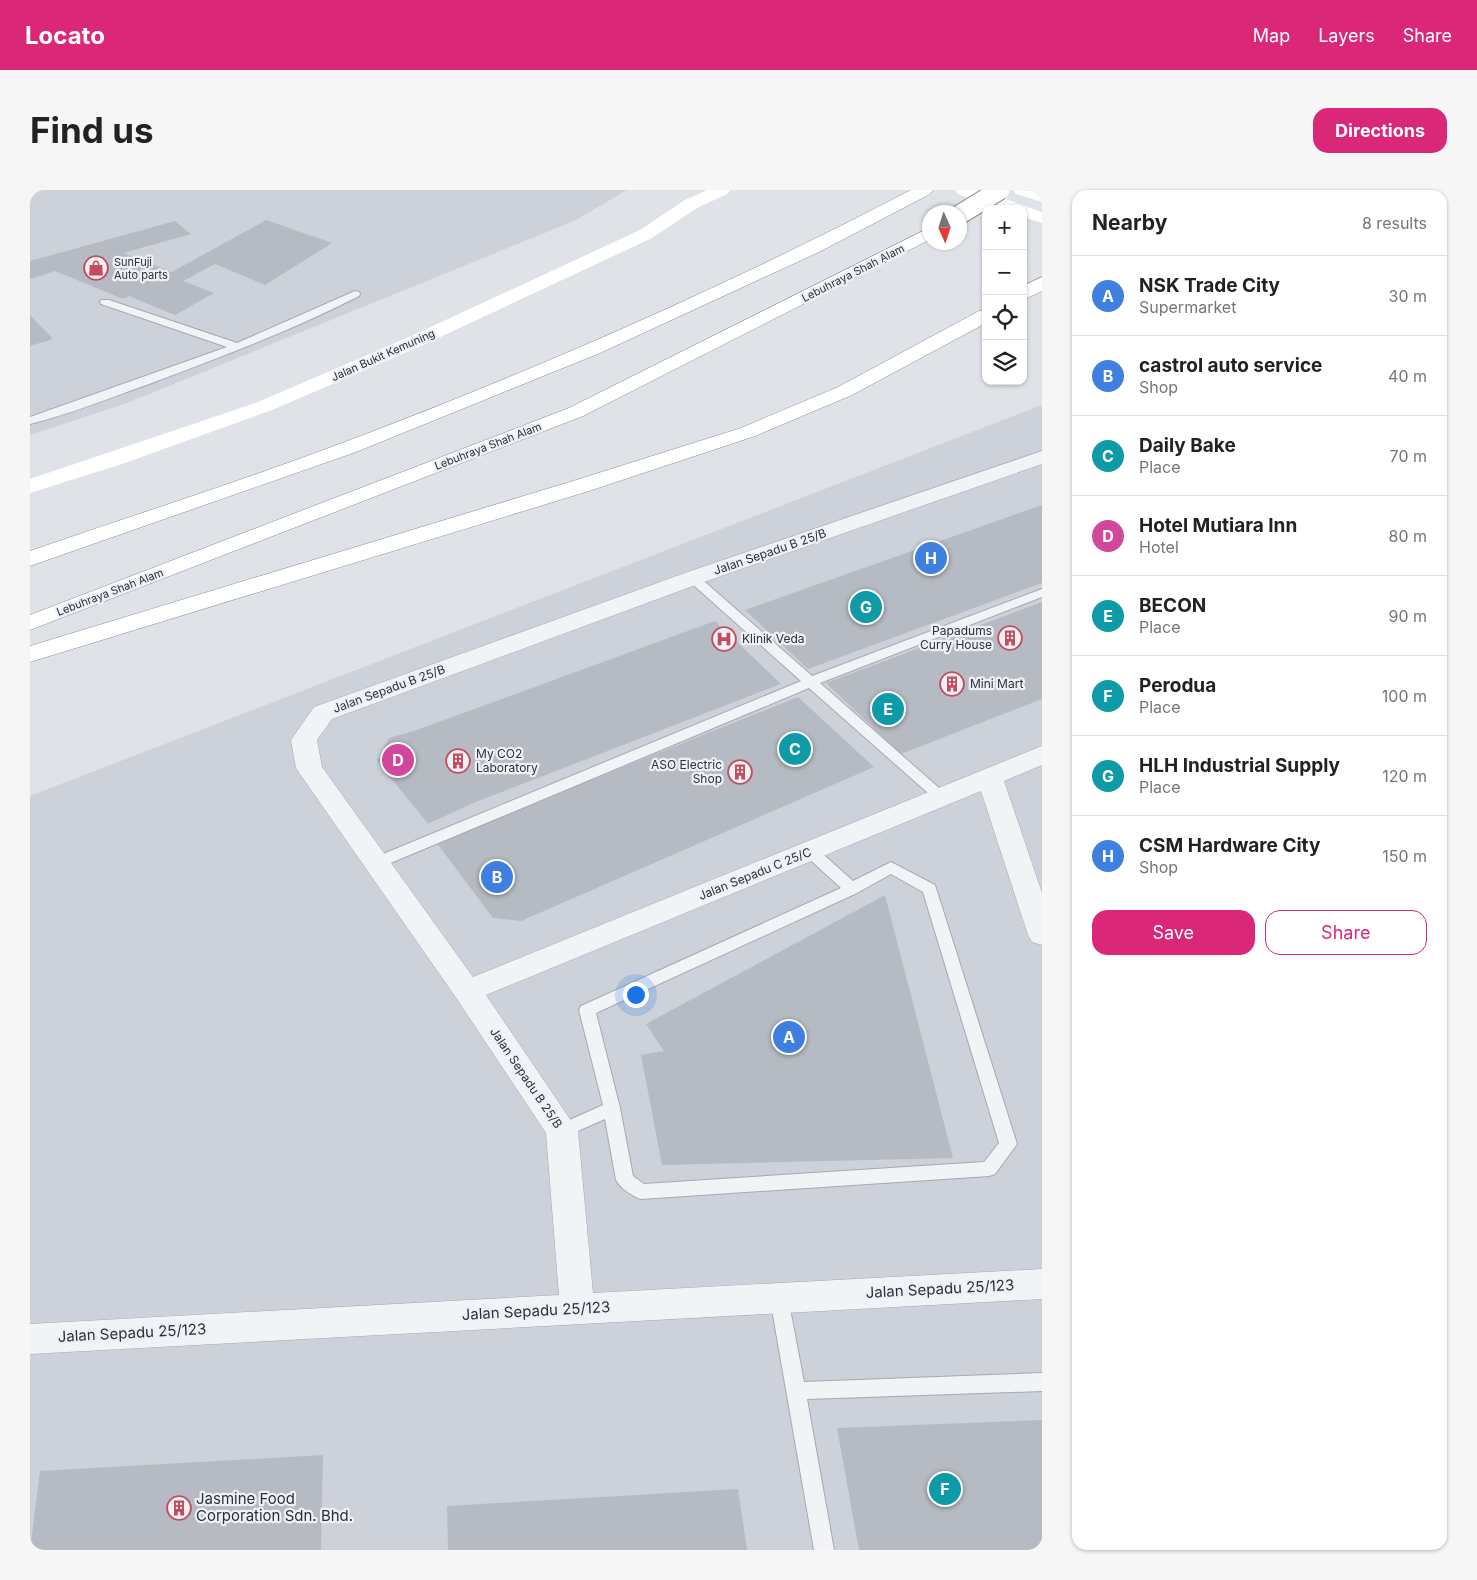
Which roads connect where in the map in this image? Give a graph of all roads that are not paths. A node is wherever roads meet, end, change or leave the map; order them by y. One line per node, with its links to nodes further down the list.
1 (706, 190): 8 (main road)
2 (722, 190): 8 (main road, Jalan Bukit Kemuning)
3 (924, 190): 25 (main road)
4 (964, 190): 9 (main road)
5 (1000, 190): 10 (main road, bridge)
6 (1022, 190): 7 (main road)
7 (1042, 197)
8 (691, 204): 24 (main road, Jalan Bukit Kemuning)
9 (1005, 205)
10 (967, 211)
11 (1027, 212): 12 (main road)
12 (1042, 218)
13 (922, 237): 28 (main road, Lebuhraya Shah Alam)
14 (1042, 283): 15 (main road)
15 (1027, 292)
16 (355, 294): 21 (lane)
17 (1042, 296): 18 (main road)
18 (1027, 300)
19 (105, 302): 21 (lane)
20 (982, 317): 29 (main road)
21 (238, 347): 22 (lane)
22 (30, 421)
23 (1042, 457): 26 (street, Jalan Sepadu B 25/B)
24 (30, 486)
25 (30, 559)
26 (693, 578): 30 (lane); 35 (street, Jalan Sepadu B 25/B)
27 (1042, 593): 30 (lane)
28 (30, 623)
29 (30, 654)
30 (810, 682): 33 (lane); 35 (lane)
31 (1042, 755): 32 (street, Jalan Sepadu C 25/C)
32 (990, 778): 33 (street, Jalan Sepadu C 25/C); 37 (street)
33 (942, 798): 34 (street, Jalan Sepadu C 25/C)
34 (811, 852): 36 (lane); 38 (street, Jalan Sepadu C 25/C)
35 (376, 863): 38 (street, Jalan Sepadu B 25/B)
36 (852, 889): 39 (lane); 39 (lane)
37 (1042, 935)
38 (467, 991): 40 (street, Jalan Sepadu B 25/B)
39 (612, 1108): 40 (lane)
40 (562, 1131): 43 (street, Jalan Sepadu B 25/B)
41 (1042, 1284): 42 (street, Jalan Sepadu 25/123)
42 (779, 1298): 43 (street, Jalan Sepadu 25/123); 46 (lane)
43 (577, 1309): 44 (street, Jalan Sepadu 25/123)
44 (30, 1339)
45 (1042, 1382): 46 (lane)
46 (796, 1390): 47 (lane)
47 (824, 1550)

